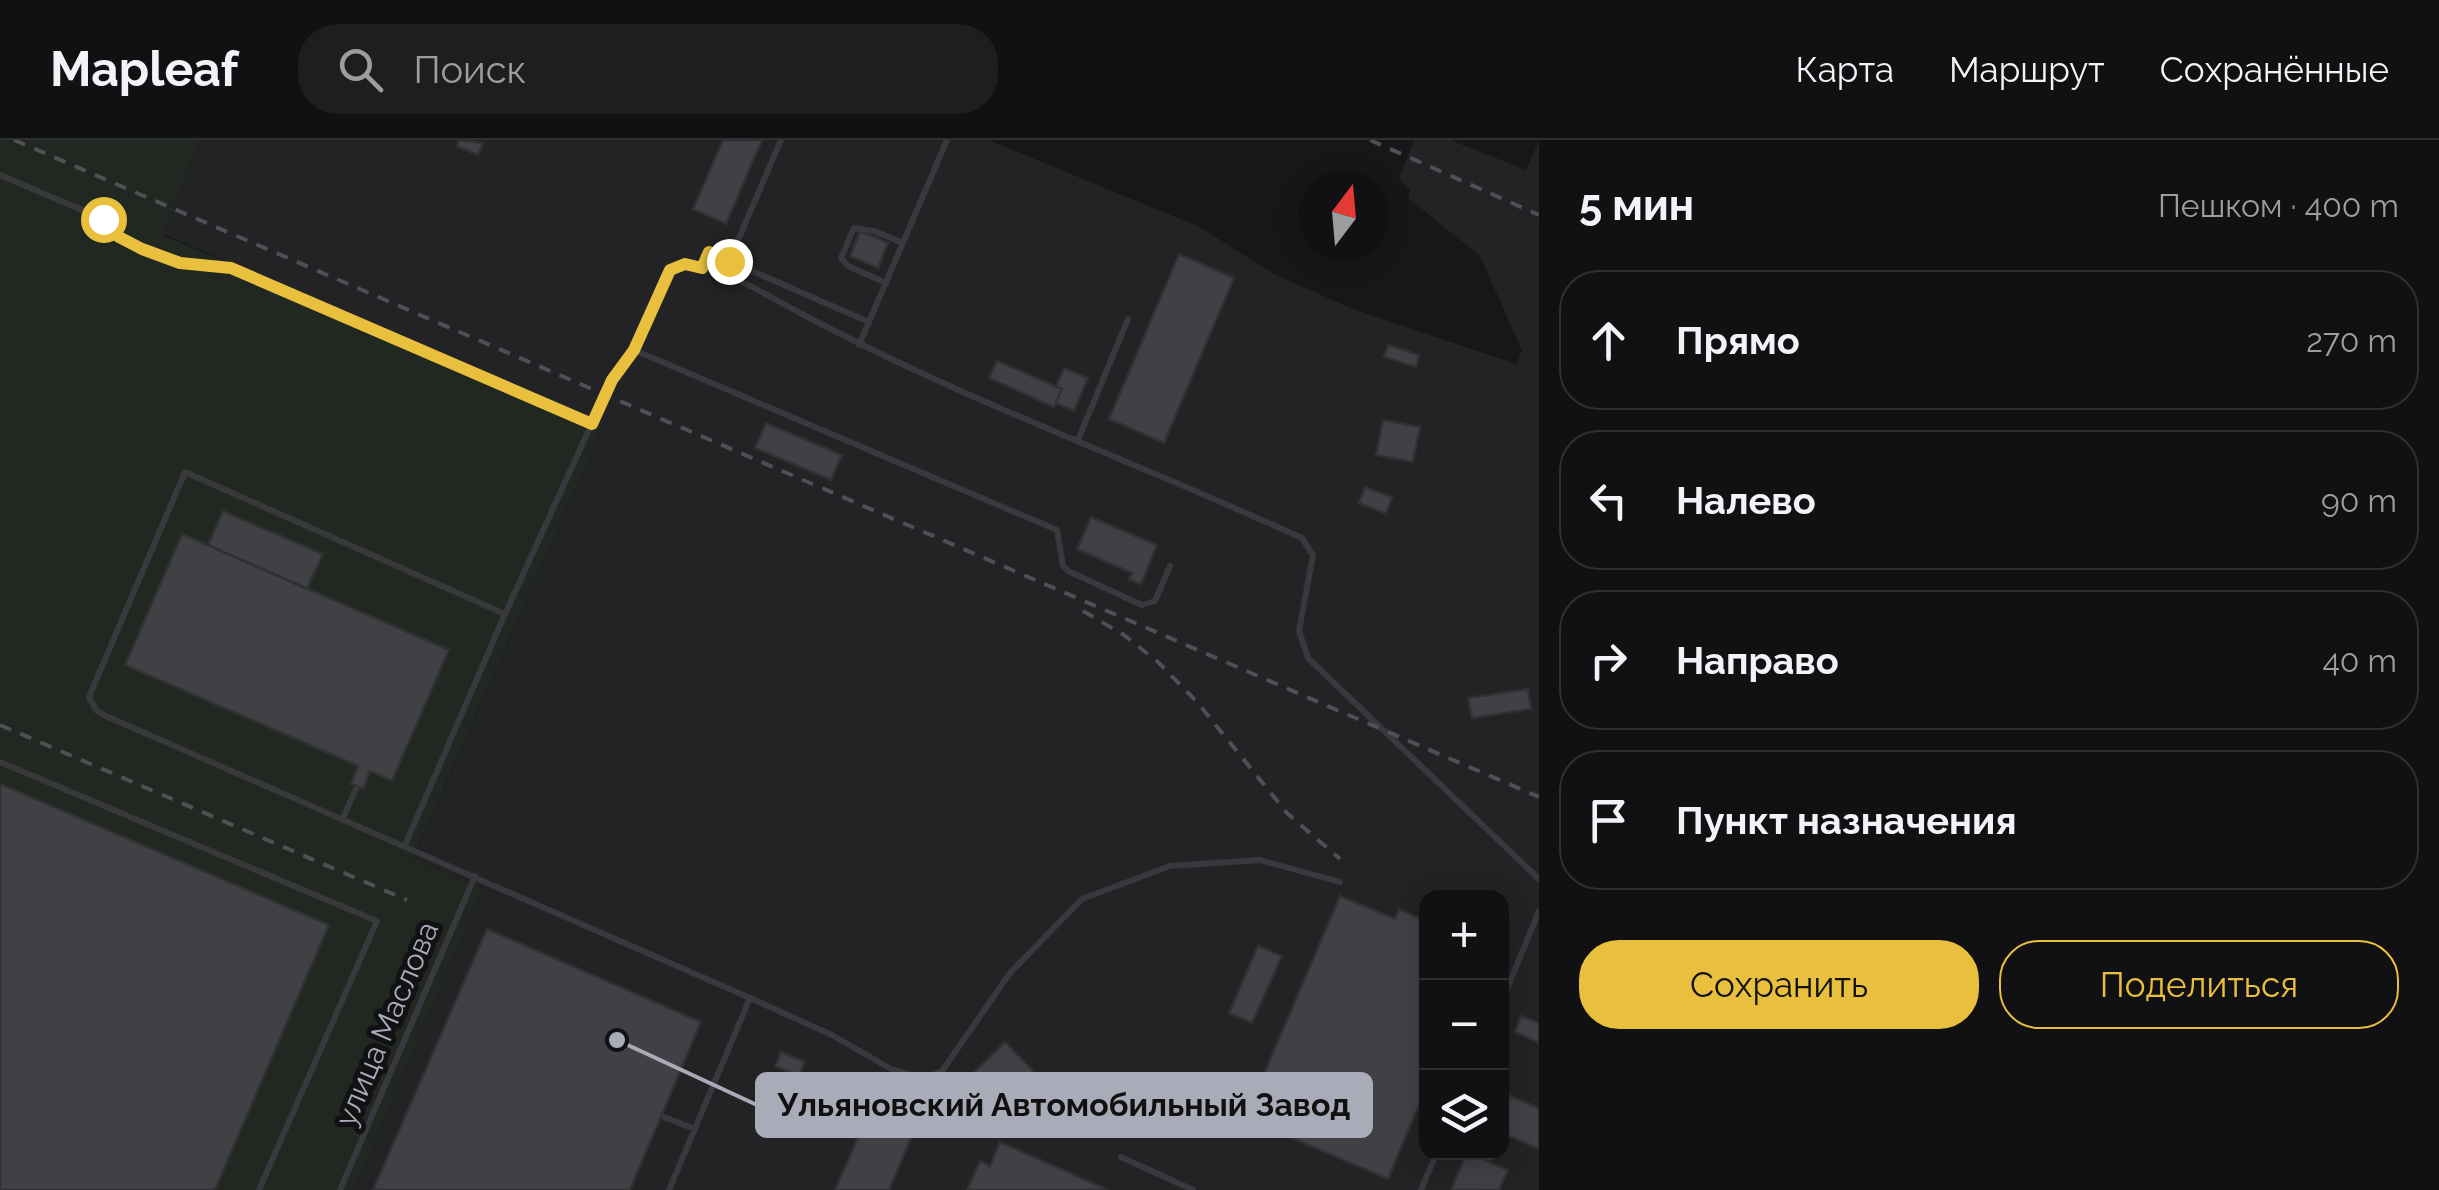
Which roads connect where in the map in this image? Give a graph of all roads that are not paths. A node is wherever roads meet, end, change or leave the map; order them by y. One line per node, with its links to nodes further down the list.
1 (781, 140): 5 (lane)
2 (947, 140): 4 (lane)
3 (0, 175): 12 (lane)
4 (902, 243): 7 (lane); 7 (lane)
5 (729, 261): 6 (lane); 9 (lane)
6 (702, 268): 10 (lane); 11 (lane)
7 (886, 282): 9 (lane)
8 (1128, 319): 13 (lane)
9 (869, 322): 10 (lane)
10 (859, 345): 13 (lane)
11 (634, 350): 12 (lane); 14 (lane)
12 (592, 424): 15 (lane)
13 (1078, 440): 21 (lane)
14 (1170, 566)
15 (505, 614): 18 (lane); 19 (lane)
16 (0, 762): 30 (lane)
17 (356, 788): 18 (lane)
18 (343, 818): 19 (lane)
19 (405, 845): 20 (lane)
20 (475, 876): 25 (lane); 31 (lane, улица Маслова)
21 (1539, 879)
22 (1340, 882): 25 (lane)
23 (1539, 911): 24 (lane)
24 (1509, 984)
25 (750, 998): 27 (lane)
26 (664, 1116): 27 (lane)
27 (695, 1129): 32 (lane)
28 (1121, 1158): 33 (lane)
29 (1434, 1160): 34 (lane)
30 (260, 1190)
31 (340, 1190)
32 (669, 1190)
33 (1194, 1190)
34 (1421, 1190)

